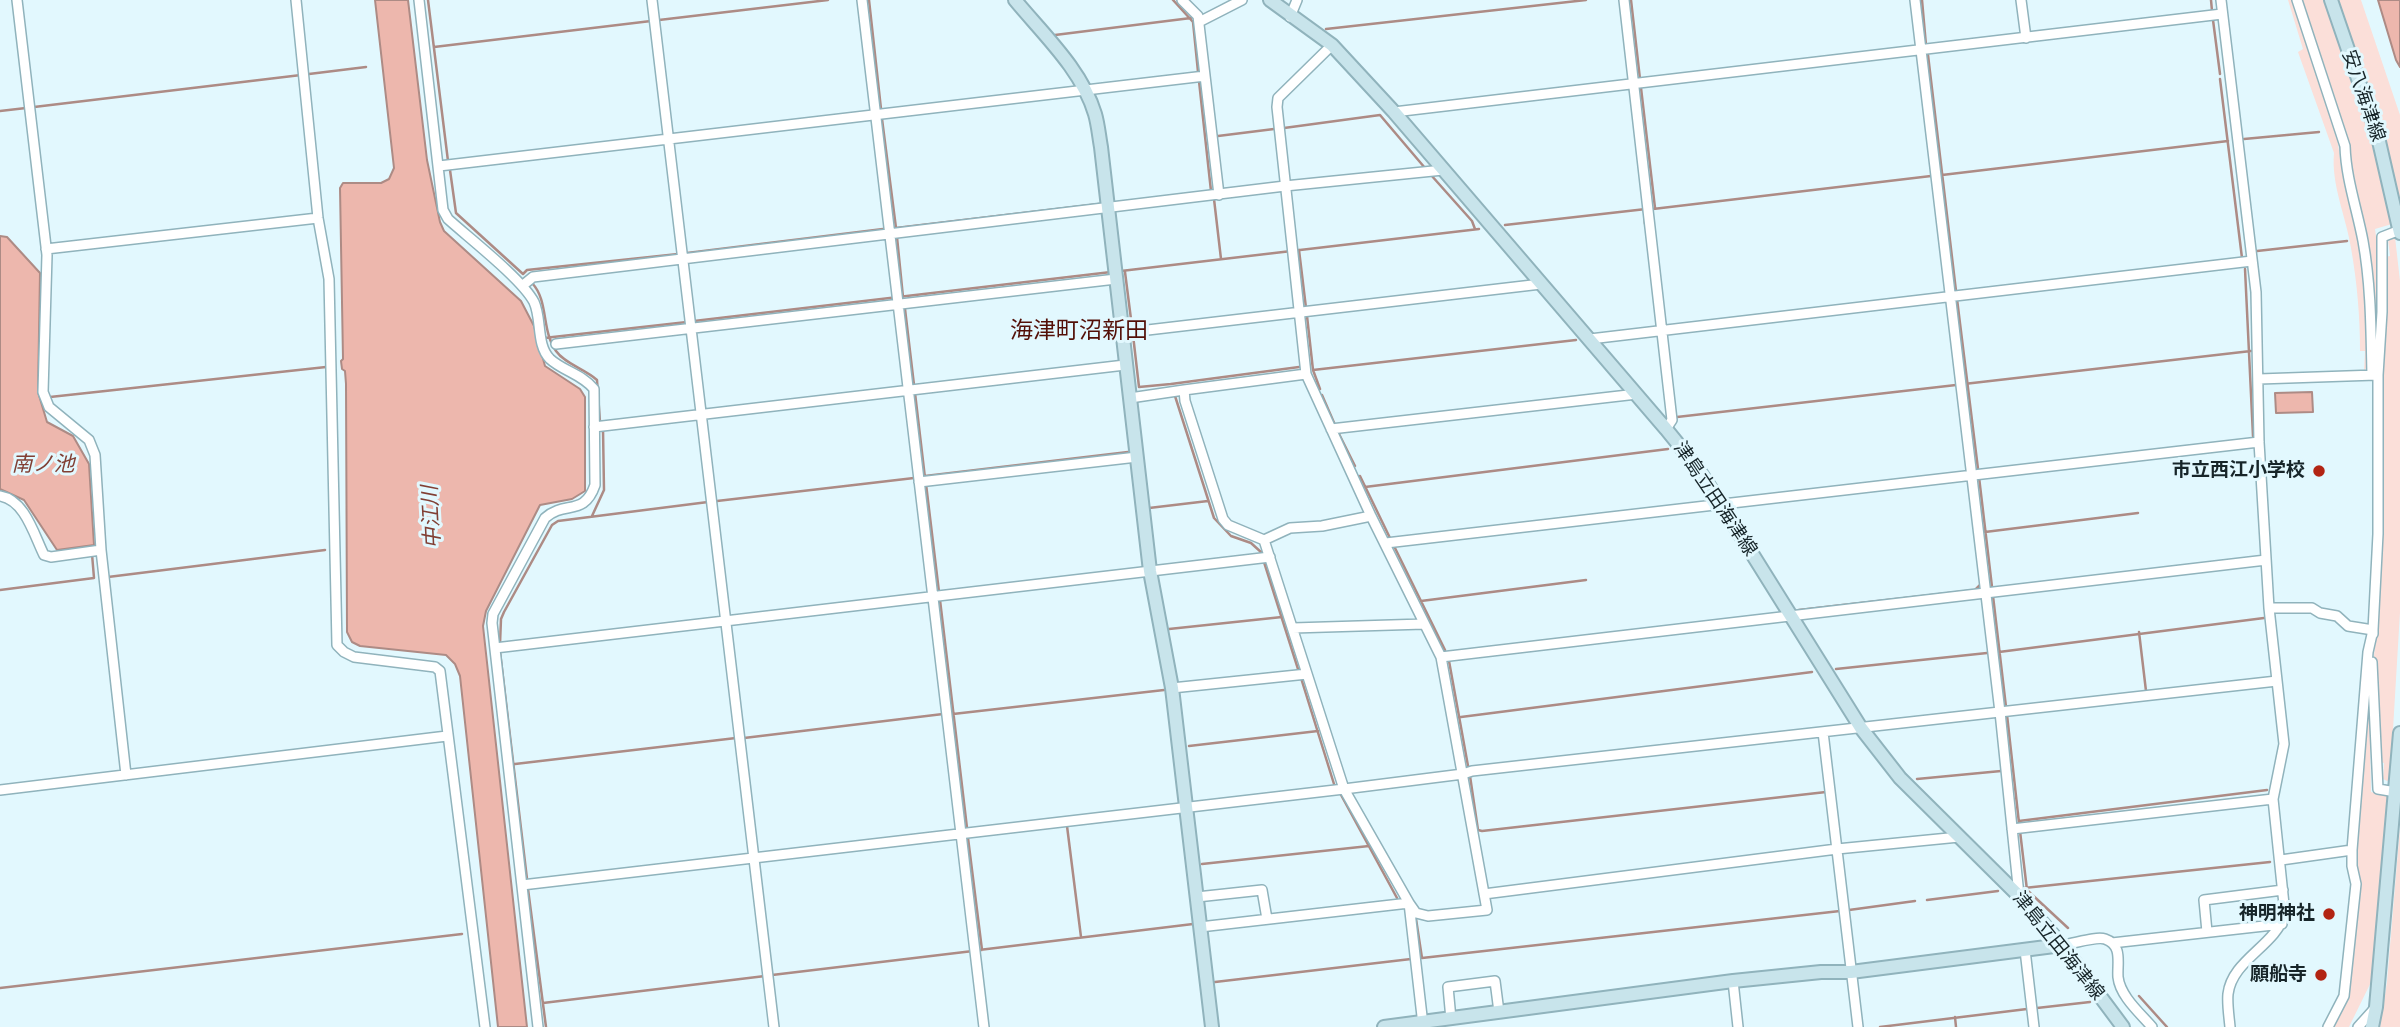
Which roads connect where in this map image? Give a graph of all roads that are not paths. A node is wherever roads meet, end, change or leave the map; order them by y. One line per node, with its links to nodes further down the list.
1 (16, 0): 37 (street)
2 (296, 0): 34 (street)
3 (419, 0): 29 (street)
4 (652, 0): 28 (street)
5 (862, 0): 27 (street)
6 (1015, 0): 25 (main road)
7 (1182, 0): 19 (street)
8 (1242, 0): 19 (street)
9 (1270, 0): 18 (main road, 津島立田海津線)
10 (1297, 0): 18 (street)
11 (1624, 0): 24 (street)
12 (1915, 0): 22 (street)
13 (2021, 0): 20 (street)
14 (2221, 0): 17 (street)
15 (2297, 0): 53 (street)
16 (2331, 0): 35 (main road, 安八海津線)
17 (2222, 15): 20 (street); 39 (street)
18 (1290, 17): 21 (main road, 津島立田海津線)
19 (1199, 22): 23 (street)
20 (2025, 38): 22 (street)
21 (1332, 46): 26 (main road, 津島立田海津線); 31 (street)
22 (1922, 51): 24 (street); 43 (street)
23 (1205, 76): 25 (street); 32 (street)
24 (1633, 84): 26 (street); 47 (street)
25 (1084, 90): 27 (street); 33 (main road)
26 (1394, 112): 30 (main road, 津島立田海津線)
27 (876, 115): 28 (street); 36 (street)
28 (669, 140): 29 (street); 38 (street)
29 (439, 166): 42 (street)
30 (1443, 170): 31 (street); 41 (main road, 津島立田海津線)
31 (1285, 186): 32 (street); 45 (street)
32 (1219, 195): 33 (street)
33 (1108, 208): 36 (street); 40 (main road)
34 (318, 218): 37 (street); 93 (street)
35 (2400, 232): 53 (street)
36 (890, 234): 38 (street); 44 (street)
37 (47, 249): 72 (street)
38 (683, 259): 42 (street); 46 (street)
39 (2252, 261): 43 (street); 54 (street)
40 (1115, 274): 44 (street); 48 (main road)
41 (1541, 284): 45 (street); 49 (main road, 津島立田海津線)
42 (522, 286): 60 (street)
43 (1950, 297): 47 (street); 65 (street)
44 (898, 300): 46 (street); 56 (street)
45 (1299, 312): 48 (street); 52 (street)
46 (691, 324): 50 (street); 59 (street)
47 (1663, 330): 49 (street); 62 (street)
48 (1122, 333): 51 (main road)
49 (1590, 340): 57 (main road, 津島立田海津線)
50 (556, 344)
51 (1125, 365): 56 (street); 58 (main road)
52 (1306, 374): 55 (street); 61 (street)
53 (2375, 375): 54 (street); 83 (street)
54 (2259, 379): 63 (street)
55 (1184, 390): 58 (street); 70 (street)
56 (908, 391): 59 (street); 66 (street)
57 (1637, 394): 61 (street); 62 (main road, 津島立田海津線)
58 (1130, 398): 64 (main road)
59 (702, 415): 60 (street); 80 (street)
60 (594, 427): 84 (street)
61 (1331, 429): 69 (street)
62 (1666, 429): 68 (main road, 津島立田海津線)
63 (2259, 442): 65 (street); 74 (street)
64 (1137, 457): 66 (street); 75 (main road)
65 (1971, 474): 68 (street); 76 (street)
66 (919, 482): 77 (street)
67 (0, 496): 72 (street)
68 (1721, 504): 71 (street); 79 (main road, 津島立田海津線)
69 (1371, 516): 70 (street); 71 (street)
70 (1265, 540): 73 (street)
71 (1386, 543): 81 (street)
72 (96, 551): 95 (street)
73 (1270, 557): 75 (street); 82 (street)
74 (2266, 559): 76 (street); 78 (street)
75 (1150, 571): 77 (street); 88 (main road)
76 (1985, 593): 79 (street); 89 (street)
77 (933, 598): 80 (street); 102 (street)
78 (2269, 608): 83 (street); 87 (street)
79 (1790, 615): 85 (street); 90 (main road, 津島立田海津線)
80 (726, 621): 84 (street); 106 (street)
81 (1424, 624): 82 (street); 85 (street)
82 (1293, 628): 86 (street)
83 (2373, 630): 98 (street); 105 (street)
84 (495, 648): 108 (street)
85 (1441, 657): 94 (street)
86 (1307, 674): 88 (street); 96 (street)
87 (2277, 681): 89 (street); 99 (street)
88 (1172, 688): 100 (main road)
89 (2000, 712): 90 (street); 101 (street)
90 (1861, 728): 91 (street); 103 (main road, 津島立田海津線)
91 (1822, 732): 94 (street); 104 (street)
92 (2400, 733): 98 (main road)
93 (447, 736): 95 (street); 127 (street)
94 (1463, 774): 96 (street); 110 (street)
95 (126, 775): 97 (street)
96 (1344, 789): 100 (street); 113 (street)
97 (0, 790)
98 (2396, 792): 123 (main road)
99 (2273, 799): 101 (street); 107 (street)
100 (1186, 807): 102 (street); 112 (main road)
101 (2012, 829): 111 (street)
102 (962, 834): 106 (street); 130 (street)
103 (1959, 837): 104 (street); 111 (main road, 津島立田海津線)
104 (1837, 849): 110 (street); 121 (street)
105 (2352, 850): 107 (street); 139 (street)
106 (754, 858): 108 (street); 129 (street)
107 (2281, 860): 109 (street)
108 (522, 885): 128 (street)
109 (2283, 890): 115 (street); 117 (street)
110 (1484, 894): 113 (street)
111 (2019, 896): 119 (main road, 津島立田海津線)
112 (1197, 897): 114 (street); 116 (main road)
113 (1409, 902): 114 (street); 126 (street)
114 (1267, 919): 116 (street)
115 (2282, 923): 117 (street); 138 (street)
116 (1200, 927): 131 (main road)
117 (2207, 932): 118 (street)
118 (2112, 943): 119 (street); 137 (street)
119 (2062, 945): 120 (main road); 136 (main road, 津島立田海津線)
120 (2025, 950): 121 (main road); 135 (street)
121 (1851, 972): 122 (main road); 134 (street)
122 (1732, 981): 124 (main road); 133 (street)
123 (2376, 1007): 140 (street); 141 (main road)
124 (1499, 1013): 125 (main road); 125 (street)
125 (1451, 1019): 126 (main road)
126 (1423, 1025): 132 (main road)
127 (485, 1027)
128 (538, 1027)
129 (774, 1027)
130 (984, 1027)
131 (1212, 1027)
132 (1384, 1027)
133 (1738, 1027)
134 (1858, 1027)
135 (2034, 1027)
136 (2123, 1027)
137 (2152, 1027)
138 (2230, 1027)
139 (2328, 1027)
140 (2358, 1027)
141 (2372, 1027)

